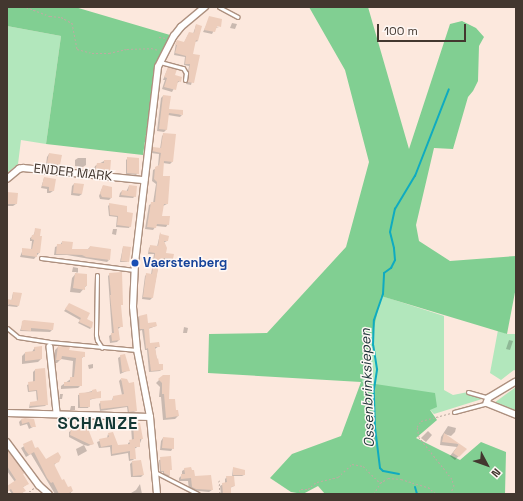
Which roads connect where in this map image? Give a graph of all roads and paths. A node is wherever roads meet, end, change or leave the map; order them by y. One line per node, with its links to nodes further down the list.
1 (26, 7): 7 (path)
2 (205, 7): 6 (street)
3 (219, 7): 4 (lane)
4 (238, 17)
5 (159, 37): 6 (path)
6 (172, 40): 7 (street)
7 (164, 52): 8 (street)
8 (160, 62): 9 (lane); 11 (street)
9 (185, 80)
10 (7, 180): 11 (street, ENDER MARK)
11 (144, 180): 13 (street)
12 (41, 258): 13 (lane)
13 (134, 270): 18 (street)
14 (97, 275): 17 (lane)
15 (7, 328): 17 (lane)
16 (50, 347): 24 (street)
17 (102, 348): 18 (lane)
18 (138, 350): 26 (street)
19 (516, 382): 21 (street)
20 (468, 392): 21 (lane)
21 (488, 401): 22 (lane); 25 (street)
22 (454, 412): 40 (path)
23 (7, 413): 24 (street)
24 (56, 413): 26 (street)
25 (516, 415)
26 (150, 417): 28 (street)
27 (7, 442): 31 (street)
28 (155, 472): 34 (street); 35 (lane)
29 (219, 480): 36 (path)
30 (380, 483): 37 (path); 38 (path); 39 (path)
31 (39, 485): 32 (path); 33 (street)
32 (26, 494)
33 (49, 494)
34 (157, 494)
35 (198, 494)
36 (220, 494)
37 (296, 494)
38 (374, 494)
39 (436, 494)
40 (450, 494)

